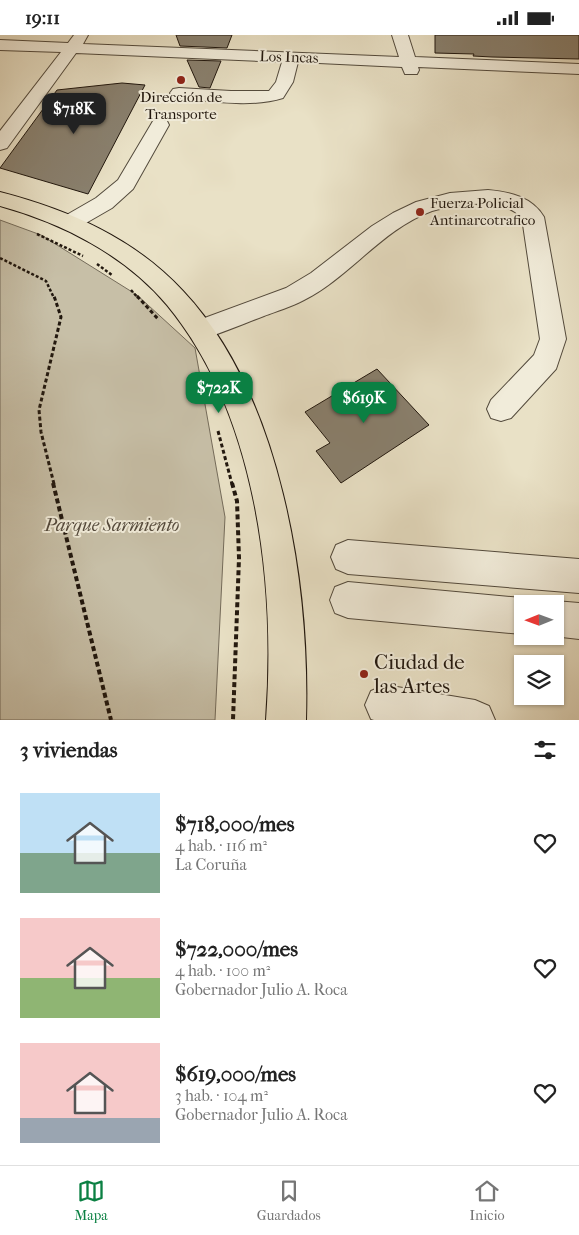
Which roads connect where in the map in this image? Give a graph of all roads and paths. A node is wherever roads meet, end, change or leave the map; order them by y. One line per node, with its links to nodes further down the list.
1 (400, 35): 6 (street)
2 (0, 45): 3 (street, Los Incas)
3 (74, 47): 4 (street, Los Incas); 5 (street, Los Incas); 11 (street)
4 (0, 53)
5 (291, 61): 6 (street, Los Incas); 9 (street)
6 (409, 66): 7 (street, Los Incas); 8 (street, Los Incas)
7 (579, 69)
8 (579, 77)
9 (179, 93)
10 (160, 125): 13 (street)
11 (0, 144)
12 (0, 199): 13 (main road)
13 (71, 221): 21 (main road)
14 (35, 233): 15 (path)
15 (87, 258)
16 (0, 259): 31 (path)
17 (95, 263): 18 (path)
18 (118, 279)
19 (125, 284): 20 (path)
20 (163, 324)
21 (200, 330): 22 (street); 33 (main road)
22 (501, 409)
23 (217, 427): 32 (path)
24 (348, 557): 25 (street)
25 (579, 576)
26 (348, 600): 27 (street)
27 (514, 615)
28 (564, 620): 29 (street)
29 (579, 621)
30 (386, 705): 34 (street)
31 (111, 720)
32 (233, 720)
33 (286, 720)
34 (475, 720)

